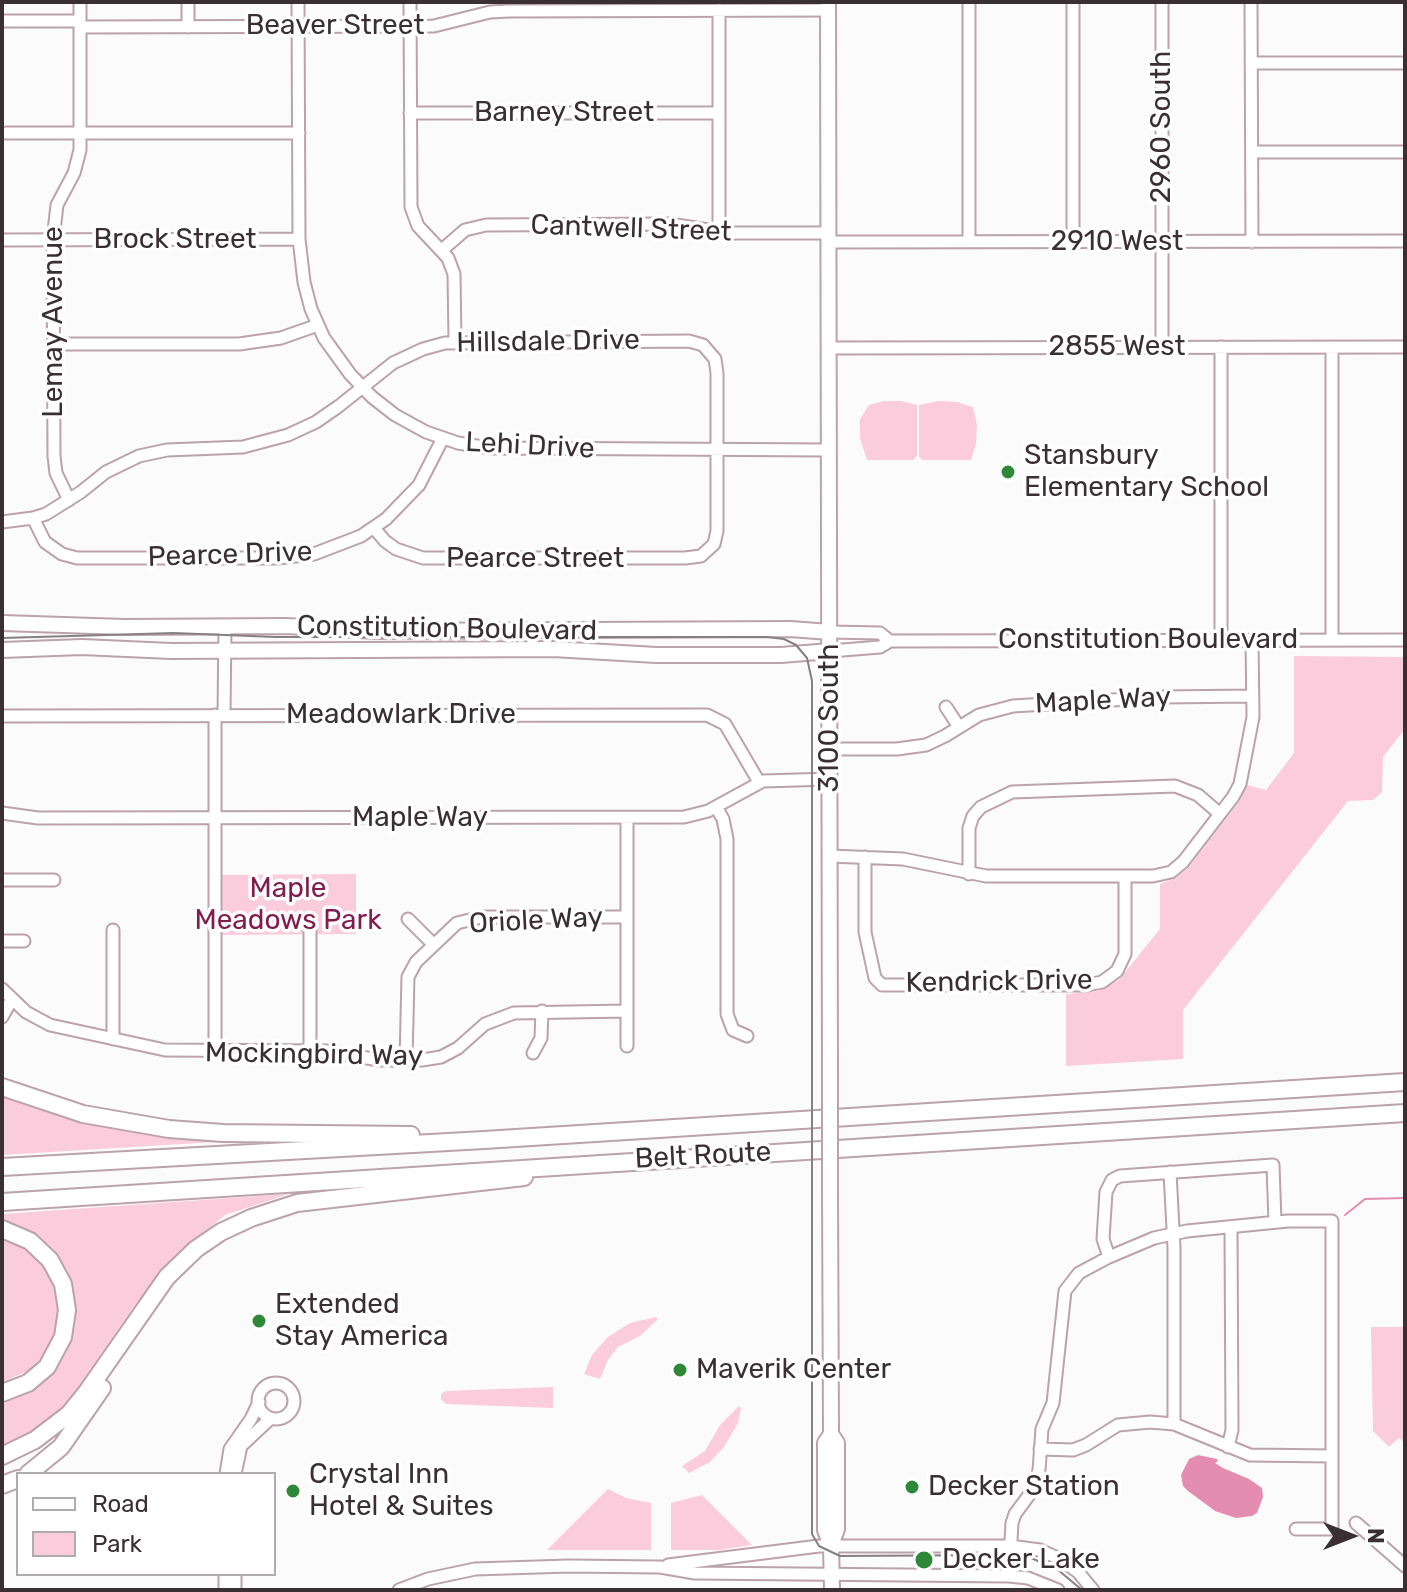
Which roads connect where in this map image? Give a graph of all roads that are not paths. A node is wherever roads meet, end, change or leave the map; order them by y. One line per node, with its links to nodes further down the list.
1 (80, 2): 13 (street, Lemay Avenue)
2 (188, 2): 14 (street)
3 (298, 2): 15 (street, Lehi Drive)
4 (410, 2): 16 (street)
5 (969, 2): 32 (street)
6 (1073, 2): 33 (street)
7 (1162, 2): 34 (street, 2960 South)
8 (1251, 2): 17 (street)
9 (644, 6): 11 (street, Beaver Street); 16 (street, Beaver Street)
10 (828, 6): 11 (street, Beaver Street); 27 (main road, 3100 South)
11 (719, 10): 20 (street)
12 (2, 21): 13 (street, Beaver Street)
13 (80, 24): 14 (street, Beaver Street); 22 (street, Lemay Avenue)
14 (188, 27): 15 (street, Beaver Street)
15 (298, 27): 16 (street, Beaver Street); 23 (street, Lehi Drive)
16 (410, 27): 19 (street)
17 (1251, 63): 18 (street); 24 (street)
18 (1405, 63)
19 (410, 113): 20 (street, Barney Street); 36 (street)
20 (719, 113): 26 (street)
21 (6, 133): 22 (street)
22 (81, 133): 23 (street); 30 (street, Lemay Avenue)
23 (299, 133): 28 (street, Lehi Drive)
24 (1252, 152): 25 (street); 35 (street)
25 (1405, 152)
26 (719, 232): 27 (street, Cantwell Street); 36 (street, Cantwell Street)
27 (829, 238): 32 (street, 2910 West); 44 (main road, 3100 South)
28 (299, 239): 30 (street, Brock Street); 37 (street, Lehi Drive)
29 (2, 240): 30 (street, Brock Street)
30 (53, 240): 39 (street, Lemay Avenue)
31 (1405, 241): 35 (street, 2910 West)
32 (969, 242): 33 (street, 2910 West)
33 (1073, 242): 34 (street, 2910 West)
34 (1162, 242): 35 (street, 2910 West); 40 (street, 2960 South)
35 (1252, 242)
36 (442, 250): 38 (street)
37 (318, 325): 39 (street); 45 (street, Lehi Drive)
38 (455, 342): 45 (street, Hillsdale Drive); 47 (street, Hillsdale Drive)
39 (53, 344): 49 (street, Lemay Avenue)
40 (1162, 347): 41 (street, 2855 West); 44 (street, 2855 West)
41 (1221, 347): 42 (street, 2855 West); 56 (street)
42 (1332, 347): 43 (street, 2855 West); 58 (street)
43 (1405, 347)
44 (829, 348): 48 (main road, 3100 South)
45 (362, 387): 46 (street, Lehi Drive); 49 (street, Hillsdale Drive)
46 (443, 438): 47 (street, Lehi Drive); 52 (street, Pearce Drive)
47 (718, 450): 48 (street, Lehi Drive); 52 (street, Pearce Street)
48 (829, 450): 55 (main road, 3100 South)
49 (69, 500): 50 (street, Hillsdale Drive)
50 (33, 518): 51 (street, Hillsdale Drive); 52 (street, Pearce Drive)
51 (2, 522)
52 (374, 528)
53 (2, 623): 54 (main road, Constitution Boulevard)
54 (225, 626): 55 (main road, Constitution Boulevard); 62 (street)
55 (830, 632): 60 (street, Constitution Boulevard); 63 (main road, 3100 South)
56 (1221, 640): 57 (street, Constitution Boulevard); 60 (street, Constitution Boulevard)
57 (1252, 640): 58 (street, Constitution Boulevard); 64 (street)
58 (1332, 640): 59 (street, Constitution Boulevard)
59 (1405, 640)
60 (890, 641): 63 (street, Constitution Boulevard)
61 (2, 650): 62 (main road, Constitution Boulevard)
62 (225, 650): 63 (main road, Constitution Boulevard); 66 (street)
63 (830, 651): 69 (main road, 3100 South)
64 (1252, 696): 68 (street, Maple Way); 74 (street)
65 (946, 707): 68 (street)
66 (220, 715): 67 (street, Meadowlark Drive); 71 (street, Meadowlark Drive); 75 (street)
67 (5, 716)
68 (959, 727): 69 (street, Maple Way)
69 (830, 749): 70 (main road, 3100 South)
70 (830, 779): 71 (street, Maple Way); 77 (main road, 3100 South)
71 (759, 782): 72 (street, Maple Way)
72 (716, 807): 76 (street, Maple Way); 95 (street)
73 (2, 813): 75 (street, Maple Way)
74 (1220, 814): 79 (street); 80 (street)
75 (215, 818): 76 (street, Maple Way); 98 (street)
76 (627, 818): 83 (street)
77 (830, 856): 78 (street); 129 (main road, 3100 South, bridge)
78 (865, 857): 79 (street); 80 (street, Kendrick Drive)
79 (969, 874): 80 (street)
80 (1125, 876)
81 (2, 880): 82 (street)
82 (54, 880)
83 (627, 917): 89 (street, Oriole Way); 93 (street)
84 (408, 919): 89 (street)
85 (113, 930): 96 (street)
86 (310, 930): 99 (street)
87 (2, 941): 88 (street)
88 (24, 941)
89 (434, 945): 101 (street, Oriole Way)
90 (2, 989): 91 (street, Mockingbird Way)
91 (12, 999): 94 (street); 96 (street, Mockingbird Way)
92 (542, 1011): 93 (street, Mockingbird Way); 100 (street); 101 (street, Mockingbird Way)
93 (627, 1011): 97 (street)
94 (2, 1017)
95 (747, 1036)
96 (113, 1039): 98 (street, Mockingbird Way)
97 (627, 1046)
98 (215, 1052): 99 (street, Mockingbird Way)
99 (310, 1052): 101 (street, Mockingbird Way)
100 (533, 1053)
101 (406, 1060)
102 (1405, 1082): 105 (highway, Belt Route)
103 (2, 1087): 105 (highway)
104 (1405, 1113): 106 (highway, Belt Route)
105 (484, 1140): 107 (highway, Belt Route)
106 (592, 1163): 109 (highway, Belt Route); 110 (highway)
107 (2, 1167)
108 (1170, 1172): 111 (street); 114 (street); 115 (street)
109 (2, 1202)
110 (267, 1212): 122 (highway); 124 (highway)
111 (1275, 1222): 112 (street); 123 (street)
112 (1231, 1227): 114 (street); 120 (street)
113 (2, 1229): 116 (highway)
114 (1174, 1234): 115 (street); 119 (street)
115 (1109, 1257): 121 (street)
116 (2, 1393)
117 (259, 1402): 118 (street); 118 (street); 125 (street)
118 (271, 1418): 126 (street)
119 (1174, 1424): 120 (street); 121 (street)
120 (1228, 1447): 123 (street)
121 (1040, 1449): 130 (street)
122 (2, 1456)
123 (1331, 1456): 128 (street)
124 (31, 1472)
125 (226, 1472)
126 (235, 1472)
127 (1356, 1523): 131 (street)
128 (1296, 1529)
129 (831, 1546): 130 (street); 132 (street); 133 (main road, 3100 South)
130 (1010, 1546): 134 (street); 138 (street)
131 (1405, 1566)
132 (660, 1567): 133 (street); 135 (street)
133 (832, 1573): 134 (street); 136 (main road, 3100 South)
134 (1009, 1576): 137 (street)
135 (399, 1590)
136 (832, 1590)
137 (1058, 1590)
138 (1093, 1590)

